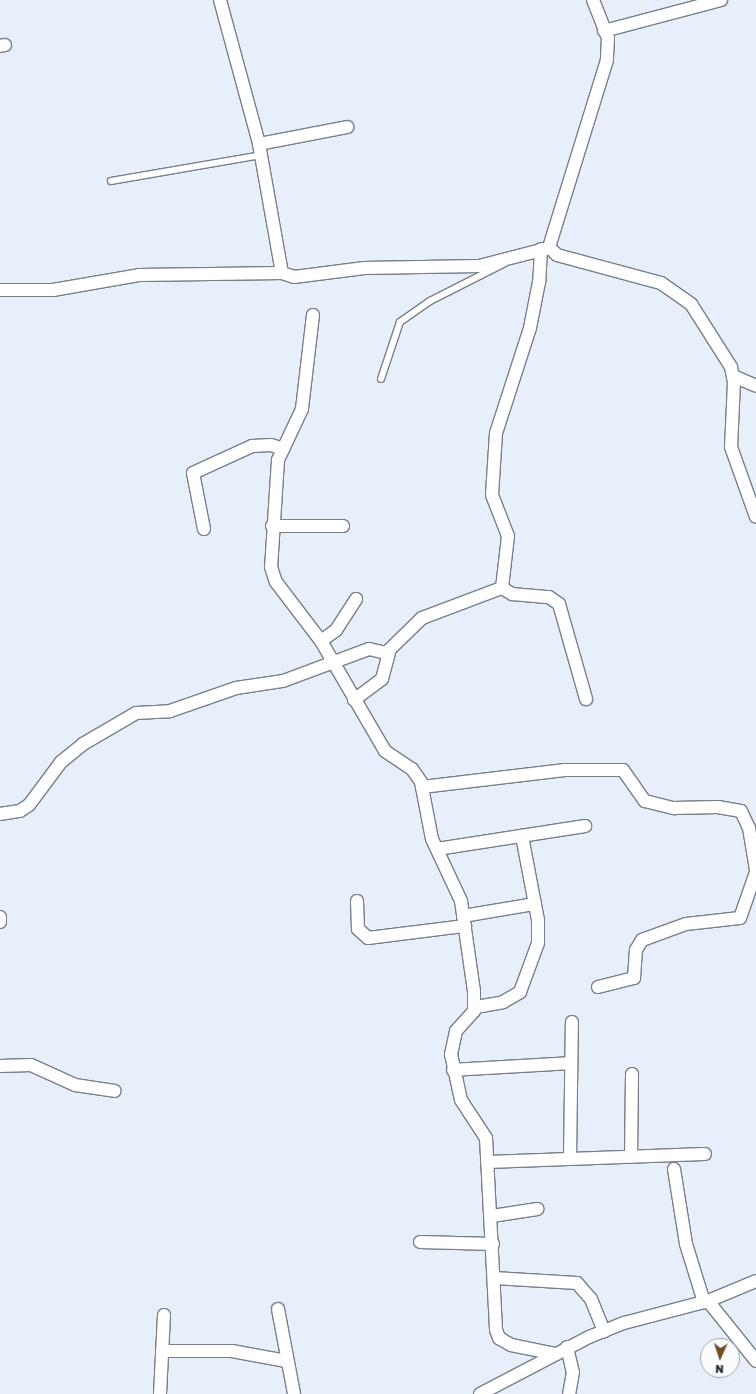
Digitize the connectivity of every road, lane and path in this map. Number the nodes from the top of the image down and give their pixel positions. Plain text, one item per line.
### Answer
1 (220, 0) edge
2 (593, 0) edge
3 (721, 0) edge
4 (604, 31) junction
5 (347, 127) dead end
6 (260, 150) junction
7 (111, 181) dead end
8 (545, 248) junction
9 (515, 256) junction
10 (282, 273) junction
11 (0, 290) edge
12 (313, 315) dead end
13 (733, 376) junction
14 (380, 378) dead end
15 (756, 386) edge
16 (283, 450) junction
17 (756, 517) edge
18 (272, 526) junction
19 (343, 526) dead end
20 (204, 529) dead end
21 (502, 588) junction
22 (356, 599) dead end
23 (321, 641) junction
24 (389, 652) junction
25 (333, 663) junction
26 (586, 699) dead end
27 (354, 700) junction
28 (422, 787) junction
29 (0, 814) edge
30 (585, 826) dead end
31 (522, 836) junction
32 (437, 849) junction
33 (756, 871) edge
34 (357, 901) dead end
35 (535, 904) junction
36 (0, 917) edge
37 (464, 921) junction
38 (0, 922) edge
39 (598, 987) dead end
40 (476, 1007) junction
41 (572, 1022) dead end
42 (571, 1063) junction
43 (0, 1066) edge
44 (453, 1070) junction
45 (632, 1074) dead end
46 (115, 1091) dead end
47 (705, 1154) dead end
48 (631, 1157) junction
49 (570, 1159) junction
50 (487, 1162) junction
51 (674, 1169) dead end
52 (537, 1209) dead end
53 (492, 1216) junction
54 (420, 1242) dead end
55 (493, 1244) junction
56 (494, 1278) junction
57 (756, 1281) edge
58 (706, 1301) junction
59 (278, 1309) dead end
60 (164, 1315) dead end
61 (604, 1331) junction
62 (567, 1347) junction
63 (162, 1351) junction
64 (556, 1354) junction
65 (286, 1361) junction
66 (756, 1361) edge
67 (160, 1394) edge
68 (294, 1394) edge
69 (480, 1394) edge
70 (569, 1394) edge

1 - 6 street
2 - 4 street
3 - 4 street
4 - 8 street
5 - 6 street
6 - 7 lane
6 - 10 street
8 - 9 street
8 - 13 street
8 - 21 street
9 - 10 street
9 - 14 lane
10 - 11 street
12 - 16 street
13 - 15 street
13 - 17 street
16 - 18 street
16 - 20 street
18 - 19 street
18 - 23 street
21 - 24 street
21 - 26 street
22 - 23 street
23 - 25 street
24 - 25 street
24 - 27 street
25 - 27 street
25 - 29 street
27 - 28 street
28 - 32 street
28 - 33 street
30 - 31 street
31 - 32 street
31 - 35 street
32 - 37 street
33 - 39 street
34 - 37 street
35 - 37 street
35 - 40 street
36 - 38 street
37 - 40 street
40 - 44 street
41 - 42 street
42 - 44 street
42 - 49 street
43 - 46 street
44 - 50 street
45 - 48 street
47 - 48 street
48 - 49 street
49 - 50 street
50 - 53 street
51 - 58 street
52 - 53 street
53 - 55 street
54 - 55 street
55 - 56 street
56 - 61 street
56 - 64 street
57 - 58 street
58 - 61 street
58 - 66 street
59 - 65 street
60 - 63 street
61 - 62 street
62 - 64 street
62 - 70 street
63 - 65 street
63 - 67 street
64 - 69 street
65 - 68 street

